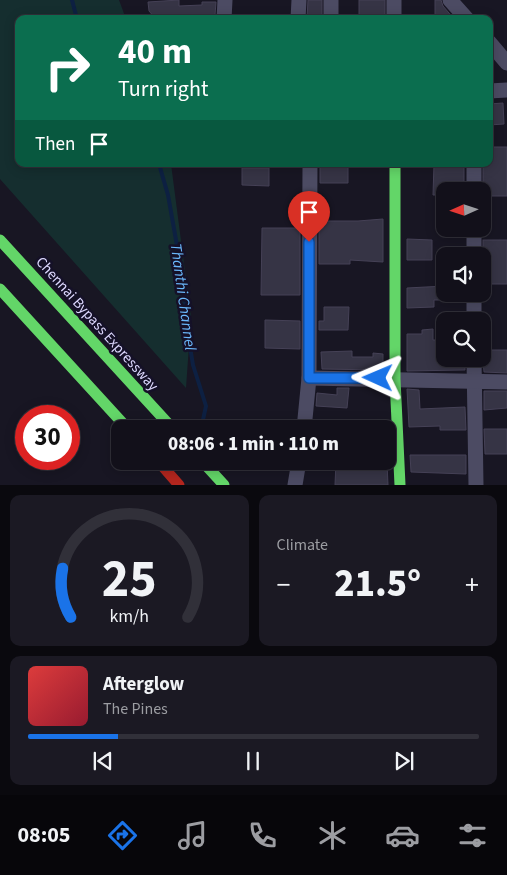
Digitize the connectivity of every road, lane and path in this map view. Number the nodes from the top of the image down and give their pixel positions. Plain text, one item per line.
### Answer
1 (225, 0) edge
2 (298, 0) edge
3 (331, 0) edge
4 (394, 0) edge
5 (450, 0) edge
6 (224, 15) edge
7 (298, 15) edge
8 (331, 15) edge
9 (394, 15) edge
10 (463, 15) edge
11 (493, 46) edge
12 (507, 62) edge
13 (507, 90) edge
14 (493, 92) edge
15 (310, 167) edge
16 (395, 167) edge
17 (474, 167) edge
18 (474, 182) edge
19 (0, 240) edge
20 (0, 289) edge
21 (474, 367) edge
22 (309, 378) junction
23 (395, 379) junction
24 (474, 382) junction
25 (507, 382) edge
26 (120, 420) edge
27 (164, 420) edge
28 (305, 420) edge
29 (394, 420) edge
30 (166, 470) edge
31 (210, 470) edge
32 (298, 470) edge
33 (396, 470) edge
34 (179, 485) edge
35 (224, 485) edge
36 (295, 485) edge
37 (400, 485) edge
38 (476, 485) edge

1 - 6 street
2 - 7 street
3 - 8 street
4 - 9 street
5 - 10 street
11 - 12 street
13 - 14 street
15 - 22 street
16 - 23 main road
17 - 18 street
19 - 27 main road, Chennai Bypass Expressway
20 - 26 main road
21 - 24 street
22 - 23 street
22 - 28 street
23 - 24 street
23 - 29 main road
24 - 25 street
24 - 38 street
30 - 34 main road
31 - 35 main road
32 - 36 street
33 - 37 main road

